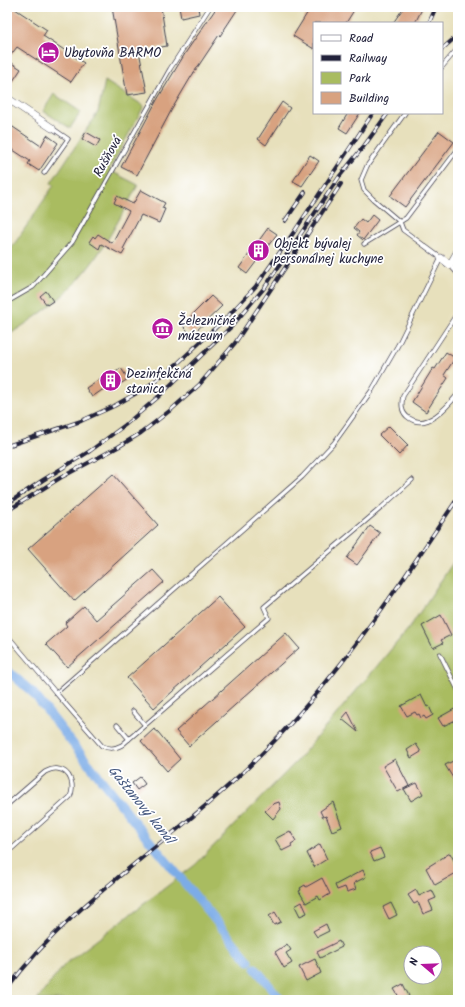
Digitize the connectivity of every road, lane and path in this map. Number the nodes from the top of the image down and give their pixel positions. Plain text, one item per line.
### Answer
1 (210, 7) edge
2 (458, 48) edge
3 (443, 67) edge
4 (7, 98) edge
5 (403, 114) edge
6 (52, 128) joint
7 (458, 149) edge
8 (44, 173) dead end
9 (400, 222) junction
10 (364, 244) dead end
11 (458, 251) edge
12 (441, 258) junction
13 (450, 265) junction
14 (458, 274) edge
15 (7, 302) edge
16 (458, 312) edge
17 (458, 394) edge
18 (412, 480) dead end
19 (7, 635) edge
20 (440, 654) dead end
21 (458, 690) edge
22 (56, 693) junction
23 (133, 711) dead end
24 (145, 724) junction
25 (117, 725) dead end
26 (129, 739) junction
27 (7, 805) edge
28 (7, 853) edge

1 - 15 lane, Rušňová
2 - 3 lane
4 - 6 street
5 - 9 lane
6 - 8 lane
7 - 9 lane
9 - 10 lane
9 - 12 lane
11 - 13 street
12 - 13 street
12 - 22 lane
13 - 14 lane
16 - 17 lane
18 - 24 lane
19 - 22 lane
20 - 21 lane
22 - 26 lane
23 - 24 lane
24 - 26 lane
25 - 26 lane
27 - 28 lane

